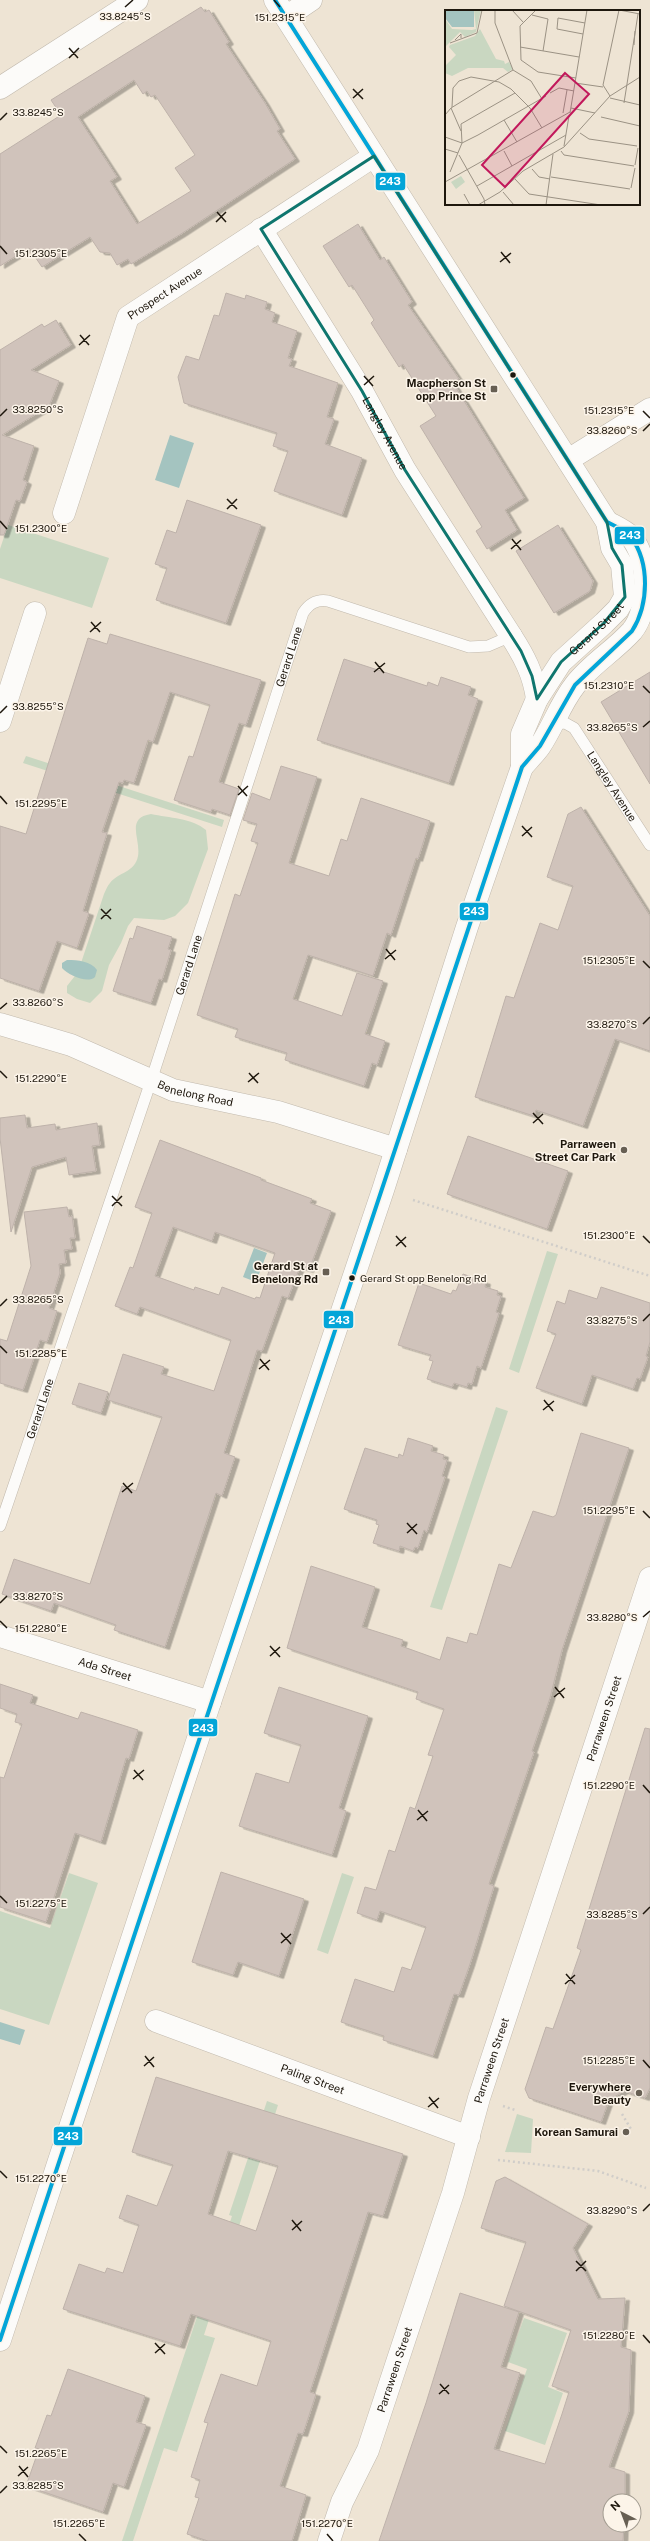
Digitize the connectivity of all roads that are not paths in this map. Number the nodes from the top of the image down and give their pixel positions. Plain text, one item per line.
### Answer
1 (136, 0) edge
2 (311, 0) edge
3 (280, 8) edge
4 (0, 88) edge
5 (374, 156) junction
6 (261, 229) junction
7 (650, 409) edge
8 (568, 460) junction
9 (64, 513) dead end
10 (607, 522) junction
11 (647, 605) edge
12 (35, 613) dead end
13 (511, 636) junction
14 (537, 698) junction
15 (1, 713) edge
16 (551, 724) junction
17 (522, 767) junction
18 (650, 845) edge
19 (0, 1024) edge
20 (151, 1081) junction
21 (396, 1149) junction
22 (0, 1526) edge
23 (650, 1578) edge
24 (0, 1636) edge
25 (210, 1702) junction
26 (156, 2021) dead end
27 (469, 2137) junction
28 (0, 2340) edge
29 (329, 2541) edge

1 - 4 street
2 - 3 street
3 - 5 street
5 - 6 street, Prospect Avenue
5 - 8 street
6 - 9 street, Prospect Avenue
6 - 13 street, Langley Avenue
7 - 8 street
8 - 10 street
10 - 11 street, Gerard Street
10 - 14 street, Gerard Street
11 - 16 street, Gerard Street
12 - 15 street
13 - 14 street, Langley Avenue
13 - 20 lane, Gerard Lane
14 - 17 street, Gerard Street
16 - 17 street, Gerard Street
16 - 18 lane, Langley Avenue
17 - 21 street, Gerard Street
19 - 20 street, Benelong Road
20 - 21 street, Benelong Road
20 - 22 lane, Gerard Lane
21 - 25 street, Gerard Street
23 - 27 street, Parraween Street
24 - 25 street, Ada Street
25 - 28 street, Gerard Street
26 - 27 street, Paling Street
27 - 29 street, Parraween Street

